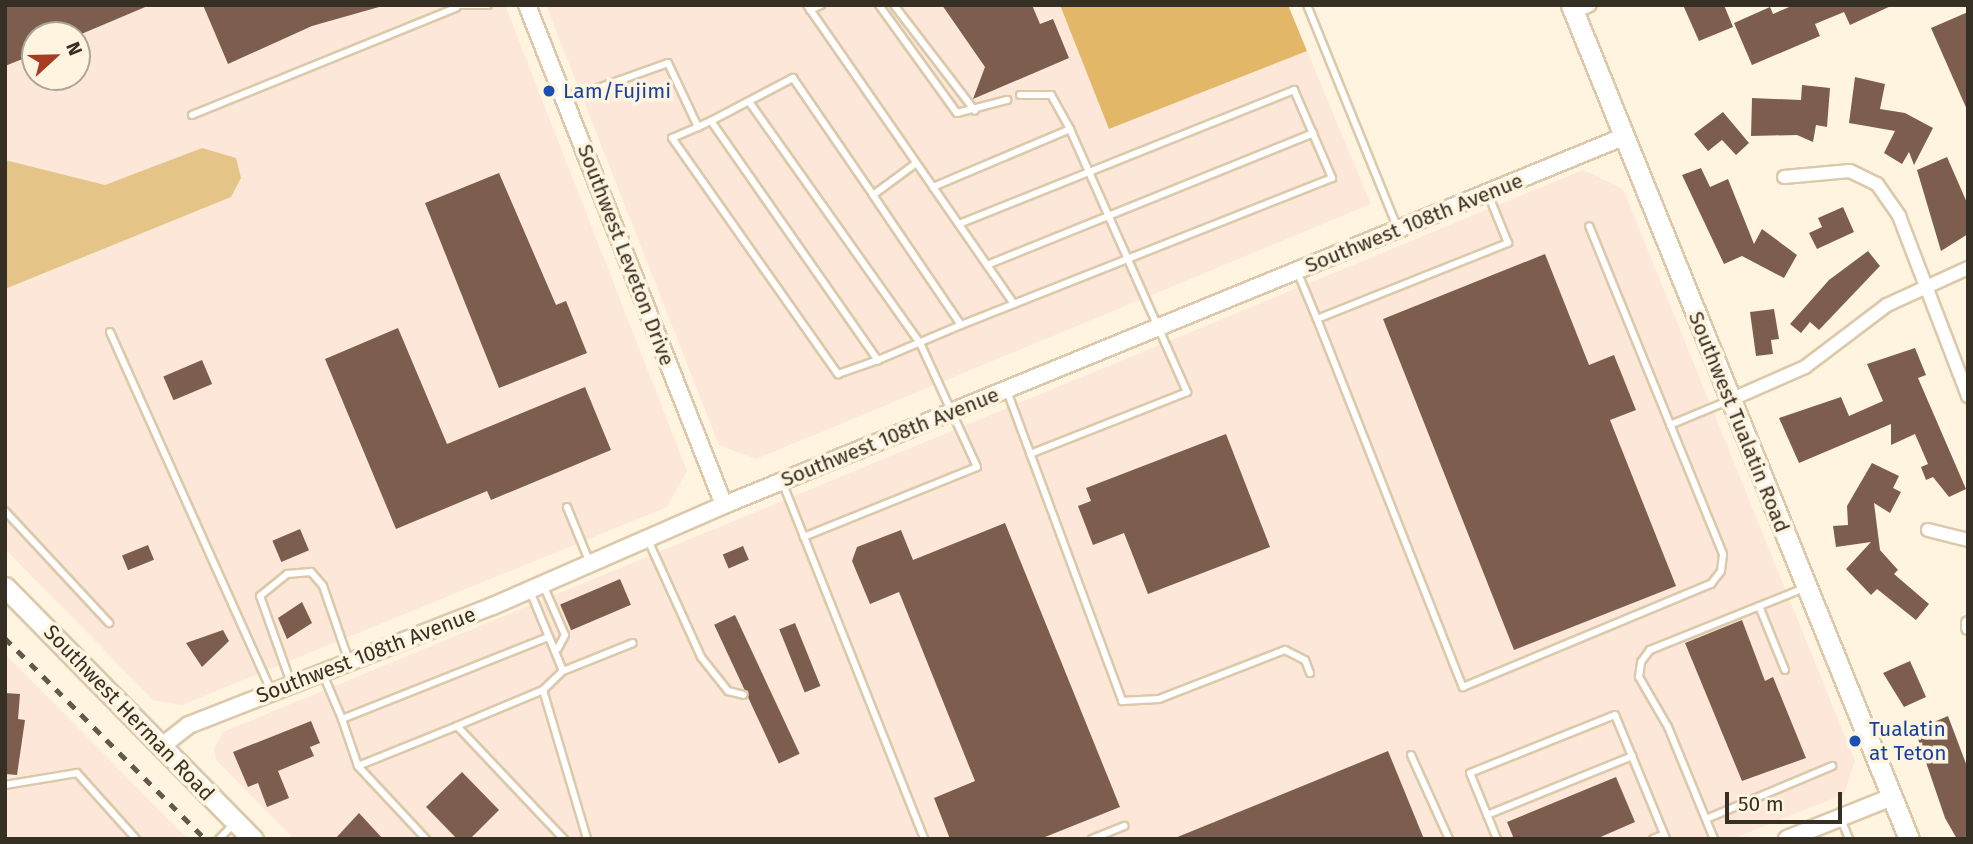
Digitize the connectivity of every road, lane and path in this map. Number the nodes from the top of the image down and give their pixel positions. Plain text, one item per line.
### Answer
1 (488, 5) edge
2 (527, 5) edge
3 (821, 5) edge
4 (878, 5) edge
5 (894, 5) edge
6 (1307, 5) edge
7 (456, 6) edge
8 (808, 7) edge
9 (1578, 8) edge
10 (1020, 95) dead end
11 (565, 99) junction
12 (1007, 100) dead end
13 (750, 103) junction
14 (975, 111) junction
15 (192, 115) dead end
16 (711, 121) junction
17 (698, 127) junction
18 (1070, 129) junction
19 (1312, 133) junction
20 (1623, 137) junction
21 (915, 164) junction
22 (1091, 171) junction
23 (1784, 177) dead end
24 (933, 187) junction
25 (1487, 193) junction
26 (873, 195) junction
27 (1112, 214) junction
28 (959, 223) junction
29 (1589, 226) dead end
30 (1398, 229) junction
31 (1132, 256) junction
32 (987, 265) junction
33 (1968, 268) edge
34 (1297, 270) junction
35 (1924, 284) junction
36 (1014, 304) junction
37 (1317, 319) junction
38 (961, 325) junction
39 (1161, 326) junction
40 (110, 332) dead end
41 (920, 343) junction
42 (878, 360) junction
43 (1006, 390) junction
44 (1968, 396) edge
45 (1730, 400) junction
46 (955, 411) junction
47 (1670, 425) junction
48 (1030, 454) junction
49 (782, 482) junction
50 (724, 505) junction
51 (567, 507) dead end
52 (5, 511) edge
53 (1928, 530) dead end
54 (804, 537) junction
55 (648, 540) junction
56 (1968, 541) edge
57 (591, 565) junction
58 (5, 587) edge
59 (1806, 587) junction
60 (537, 589) junction
61 (1759, 606) junction
62 (109, 623) dead end
63 (548, 637) junction
64 (633, 643) dead end
65 (558, 648) junction
66 (349, 662) junction
67 (1785, 670) dead end
68 (563, 671) junction
69 (322, 672) junction
70 (1310, 673) dead end
71 (291, 683) junction
72 (271, 690) junction
73 (543, 690) junction
74 (744, 695) dead end
75 (342, 719) junction
76 (457, 726) junction
77 (162, 746) junction
78 (1411, 755) dead end
79 (1632, 756) junction
80 (1832, 765) dead end
81 (358, 766) junction
82 (5, 785) edge
83 (1892, 797) junction
84 (1487, 815) junction
85 (1840, 817) junction
86 (1706, 819) junction
87 (236, 822) junction
88 (1125, 825) dead end
89 (1665, 836) edge
90 (136, 839) edge
91 (219, 839) edge
92 (253, 839) edge
93 (426, 839) edge
94 (564, 839) edge
95 (587, 839) edge
96 (925, 839) edge
97 (1092, 839) edge
98 (1449, 839) edge
99 (1497, 839) edge
100 (1653, 839) edge
101 (1714, 839) edge
102 (1787, 839) edge
103 (1849, 839) edge
104 (1909, 839) edge

1 - 7 lane
2 - 11 street, Southwest Leveton Drive
3 - 8 lane
4 - 14 lane
5 - 14 lane
6 - 30 lane
7 - 15 lane
8 - 21 lane
9 - 20 main road, Southwest Tualatin Road
10 - 18 lane
11 - 17 lane
11 - 50 street, Southwest Leveton Drive
12 - 14 lane
13 - 16 lane
13 - 26 lane
13 - 41 lane
16 - 17 lane
16 - 42 lane
17 - 42 lane
18 - 22 lane
18 - 24 lane
19 - 22 lane
19 - 27 lane
19 - 31 lane
20 - 25 street, Southwest 108th Avenue
20 - 45 main road, Southwest Tualatin Road
21 - 24 lane
21 - 26 lane
22 - 27 lane
22 - 28 lane
23 - 35 street
24 - 28 lane
25 - 30 street, Southwest 108th Avenue
25 - 37 lane
26 - 38 lane
27 - 31 lane
27 - 32 lane
28 - 32 lane
29 - 47 lane
30 - 34 street, Southwest 108th Avenue
31 - 36 lane
31 - 39 lane
32 - 36 lane
33 - 35 street
34 - 37 lane
34 - 39 street, Southwest 108th Avenue
35 - 44 street
35 - 45 street
36 - 38 lane
37 - 47 lane
38 - 41 lane
39 - 43 street, Southwest 108th Avenue
39 - 48 lane
40 - 72 lane
41 - 42 lane
41 - 46 lane
43 - 46 street, Southwest 108th Avenue
43 - 48 lane
45 - 47 lane
45 - 59 main road, Southwest Tualatin Road
46 - 49 street, Southwest 108th Avenue
46 - 54 lane
48 - 70 lane
49 - 50 street, Southwest 108th Avenue
49 - 54 lane
50 - 55 street, Southwest 108th Avenue
51 - 57 lane
52 - 62 lane
53 - 56 street
54 - 96 lane
55 - 57 street, Southwest 108th Avenue
55 - 74 lane
57 - 60 street, Southwest 108th Avenue
58 - 77 main road, Southwest Herman Road
59 - 61 lane
59 - 83 main road, Southwest Tualatin Road
60 - 63 lane
60 - 65 lane
60 - 66 street, Southwest 108th Avenue
61 - 67 lane
61 - 86 lane
63 - 65 lane
63 - 75 lane
64 - 68 lane
65 - 68 lane
66 - 69 street, Southwest 108th Avenue
66 - 71 lane
68 - 73 lane
69 - 71 street, Southwest 108th Avenue
69 - 75 lane
71 - 72 street, Southwest 108th Avenue
72 - 77 street, Southwest 108th Avenue
73 - 76 lane
73 - 95 lane
75 - 81 lane
76 - 81 lane
76 - 94 lane
77 - 87 main road, Southwest Herman Road
78 - 98 lane
79 - 84 lane
79 - 84 lane
79 - 89 lane
80 - 86 lane
81 - 93 lane
82 - 90 lane
83 - 85 street
83 - 104 main road, Southwest Tualatin Road
84 - 99 lane
85 - 102 street
85 - 103 lane
86 - 101 lane
87 - 91 lane
87 - 92 main road, Southwest Herman Road
88 - 97 lane
89 - 100 lane

